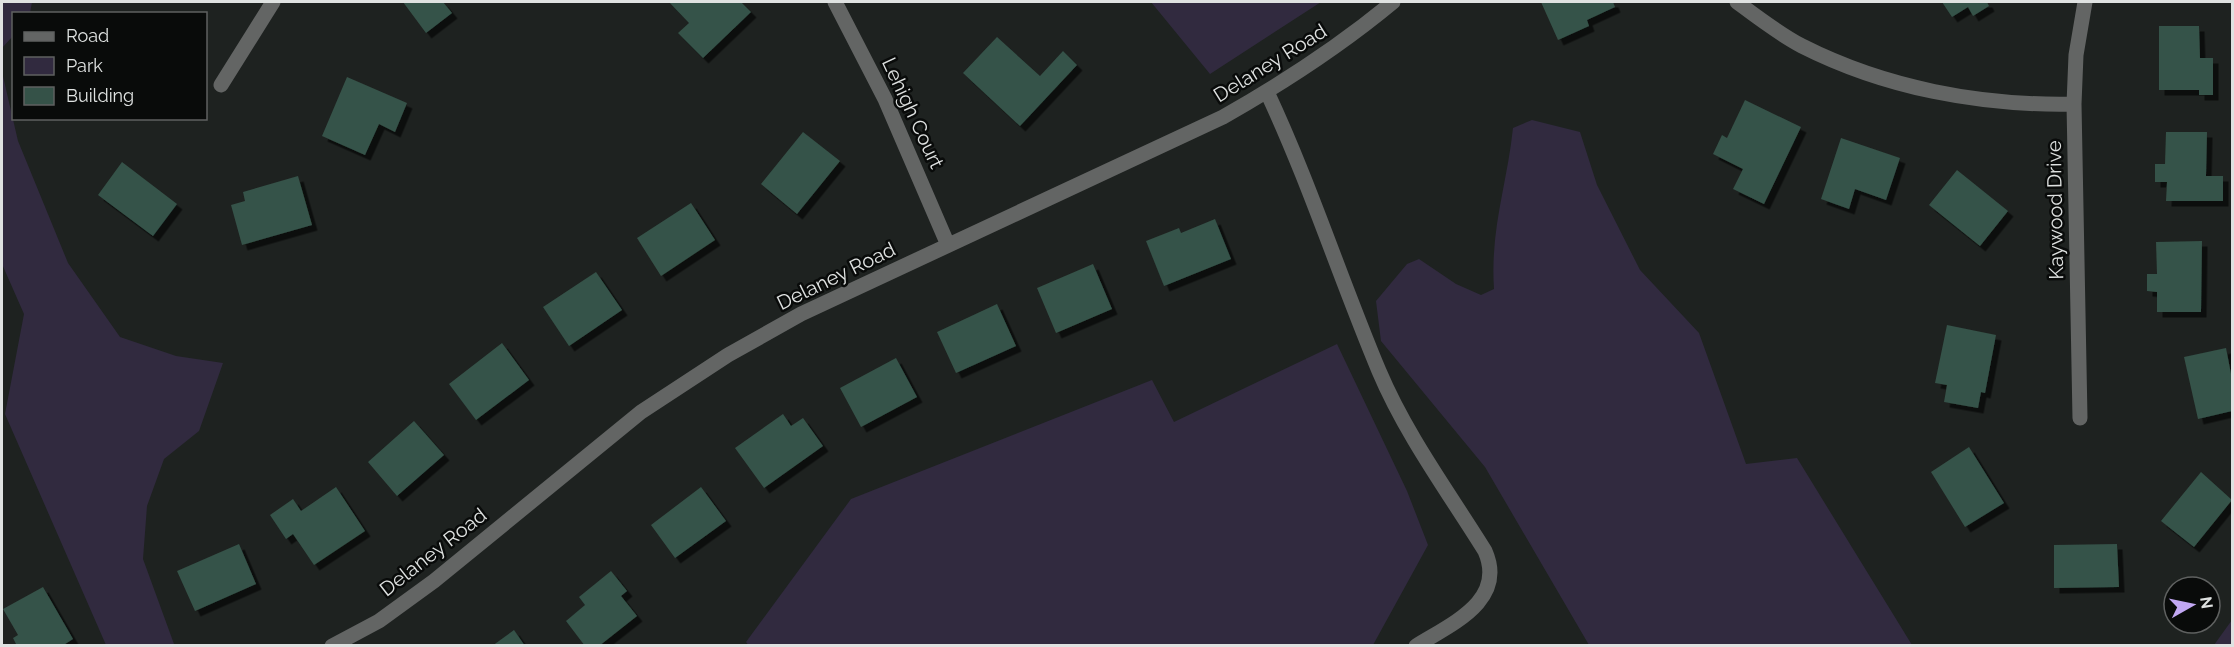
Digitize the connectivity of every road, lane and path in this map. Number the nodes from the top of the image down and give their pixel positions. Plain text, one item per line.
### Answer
1 (273, 2) edge
2 (835, 2) edge
3 (1393, 2) edge
4 (1737, 2) edge
5 (2085, 2) edge
6 (221, 85) dead end
7 (1267, 92) junction
8 (2074, 104) junction
9 (948, 244) junction
10 (2080, 418) dead end
11 (332, 645) edge
12 (1416, 645) edge

1 - 6 street
2 - 9 street, Lehigh Court
3 - 7 street, Delaney Road
4 - 8 street
5 - 8 street, Kaywood Drive
7 - 9 street, Delaney Road
7 - 12 street
8 - 10 street, Kaywood Drive
9 - 11 street, Delaney Road

